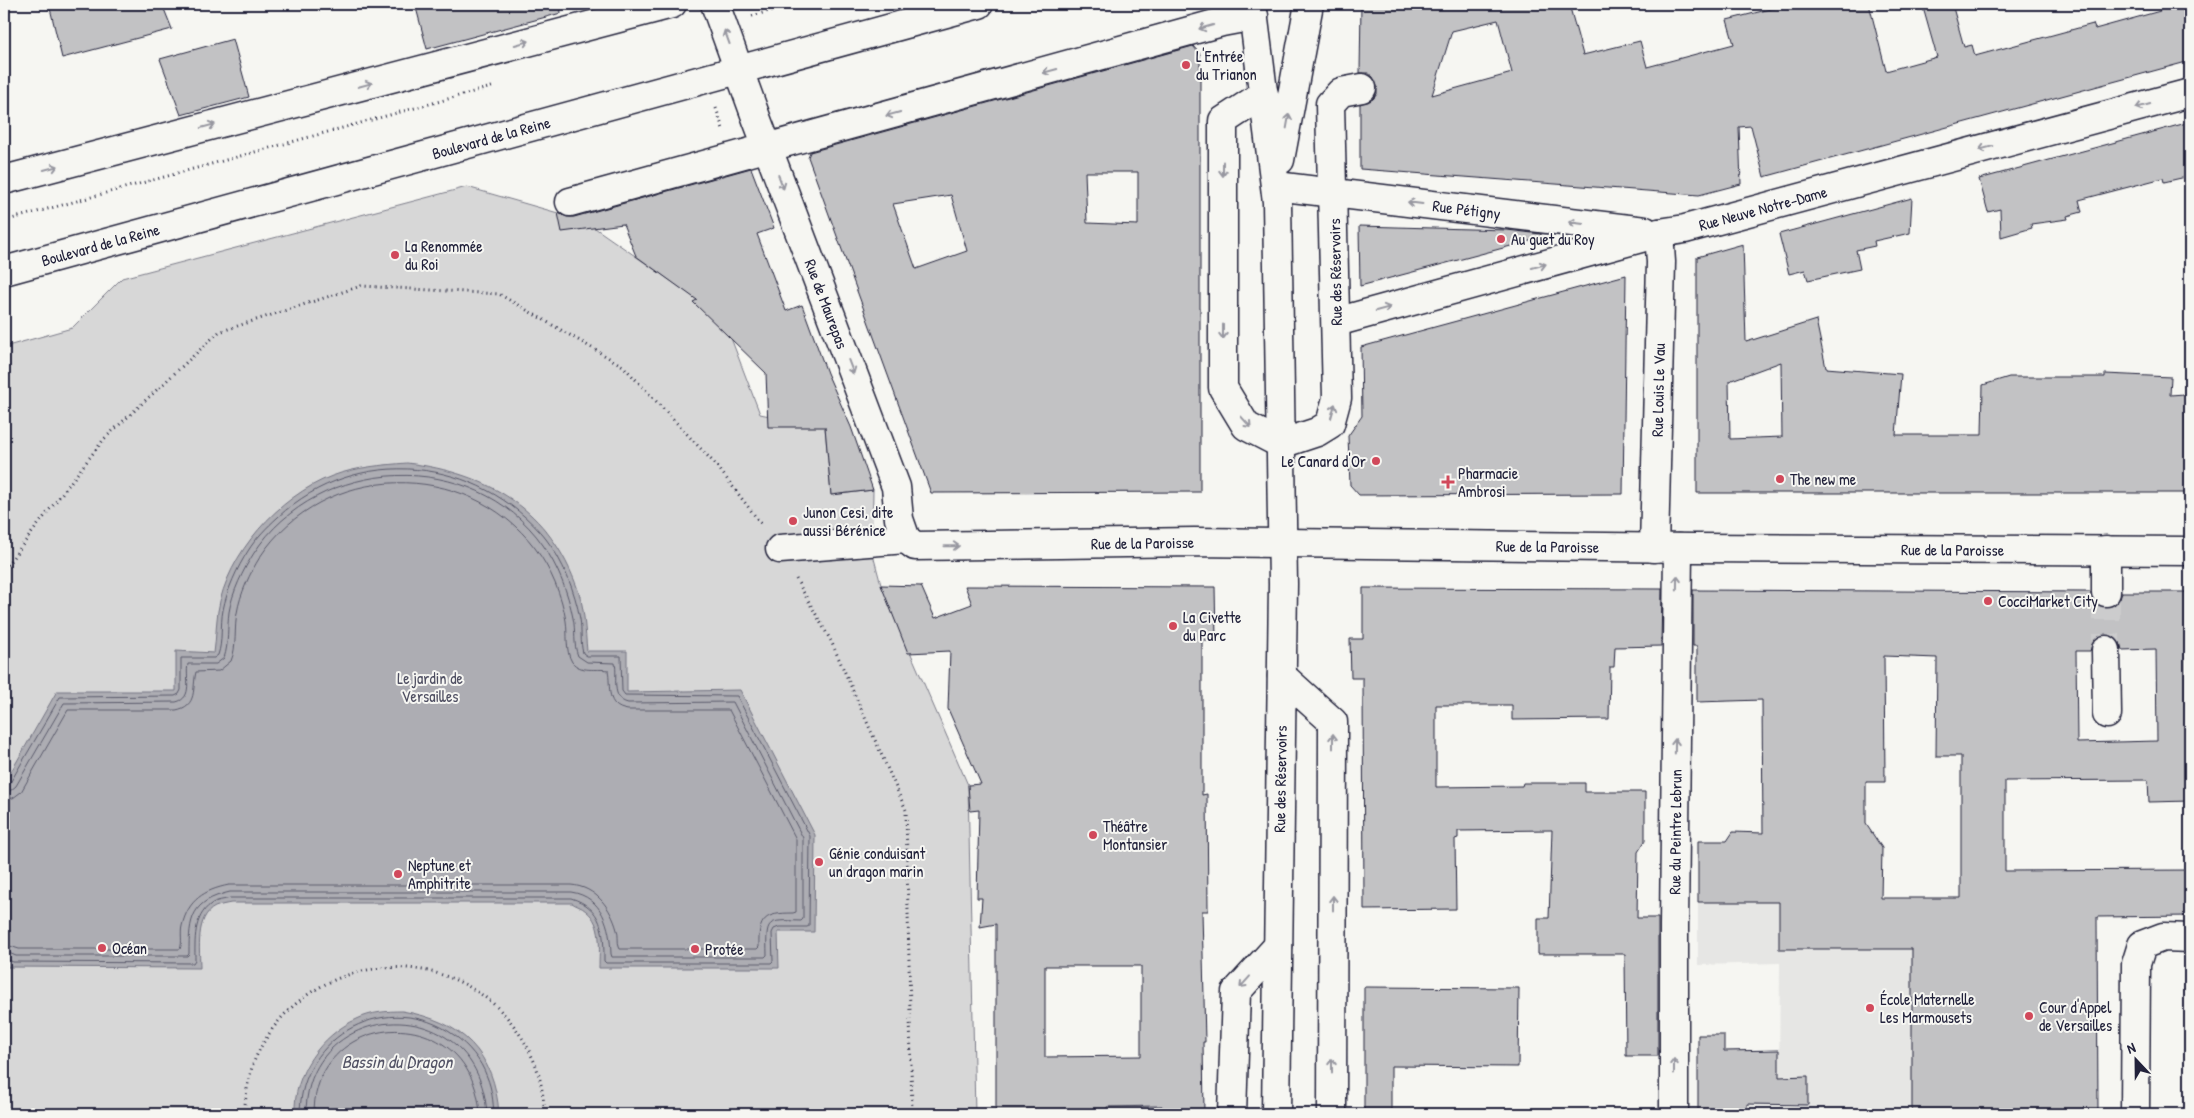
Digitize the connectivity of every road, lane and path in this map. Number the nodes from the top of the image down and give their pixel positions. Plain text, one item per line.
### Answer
1 (672, 4) edge
2 (794, 4) edge
3 (979, 4) edge
4 (1309, 4) edge
5 (1253, 10) edge
6 (718, 14) edge
7 (739, 71) junction
8 (499, 85) dead end
9 (1362, 88) dead end
10 (2190, 93) edge
11 (1264, 94) junction
12 (768, 149) junction
13 (4, 180) edge
14 (1276, 186) junction
15 (1333, 193) junction
16 (570, 202) dead end
17 (4, 220) edge
18 (1659, 233) junction
19 (4, 271) edge
20 (1336, 322) junction
21 (1281, 444) junction
22 (906, 539) junction
23 (1282, 544) junction
24 (1666, 548) junction
25 (780, 549) junction
26 (2106, 550) junction
27 (2190, 551) edge
28 (4, 569) edge
29 (2106, 592) tunnel mouth
30 (2106, 650) tunnel mouth
31 (1282, 676) junction
32 (2107, 714) dead end
33 (2190, 938) edge
34 (1278, 946) junction
35 (4, 1113) edge
36 (74, 1114) edge
37 (244, 1114) edge
38 (544, 1114) edge
39 (894, 1114) edge
40 (1232, 1114) edge
41 (1276, 1114) edge
42 (1332, 1114) edge
43 (1674, 1114) edge
44 (2135, 1114) edge

13 -> 1 street
2 - 6 path
3 - 7 street, Boulevard de la Reine
14 -> 4 street, Rue des Réservoirs
5 - 11 street, Rue des Réservoirs
5 -> 12 street
7 -> 6 street, Rue de Maurepas
7 - 12 street, Rue de Maurepas
7 - 19 street, Boulevard de la Reine
8 - 17 path
9 - 15 street, Rue des Réservoirs
10 -> 18 street, Rue Neuve Notre-Dame
11 - 14 street, Rue des Réservoirs
11 -> 21 street
12 - 16 street
12 -> 22 street, Rue de Maurepas
14 - 15 street, Rue Pétigny
14 - 21 street, Rue des Réservoirs
18 -> 15 street, Rue Pétigny
15 - 20 street, Rue des Réservoirs
20 -> 18 street, Rue Neuve Notre-Dame
18 - 24 street, Rue Louis Le Vau
21 -> 20 street, Rue des Réservoirs
21 - 23 street, Rue des Réservoirs
22 -> 23 street, Rue de la Paroisse
22 - 25 street
23 - 24 street, Rue de la Paroisse
23 - 31 street, Rue des Réservoirs
24 - 26 street, Rue de la Paroisse
43 -> 24 street, Rue du Peintre Lebrun
25 - 28 path
25 - 39 path
26 - 27 street, Rue de la Paroisse
26 - 29 street
30 - 32 street
31 - 34 street, Rue des Réservoirs
42 -> 31 street
33 - 44 street
34 -> 40 street
34 - 41 street, Rue des Réservoirs
35 - 36 path
37 - 38 path

